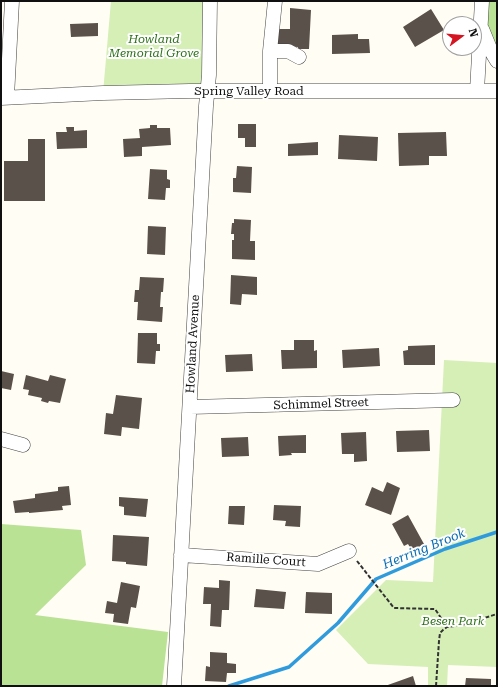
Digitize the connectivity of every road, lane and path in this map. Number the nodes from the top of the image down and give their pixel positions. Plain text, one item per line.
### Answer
1 (12, 1) edge
2 (210, 1) edge
3 (275, 1) edge
4 (482, 1) edge
5 (481, 16) edge
6 (482, 30) edge
7 (270, 51) junction
8 (479, 56) edge
9 (299, 57) dead end
10 (497, 61) edge
11 (208, 90) junction
12 (270, 91) junction
13 (477, 91) junction
14 (497, 91) edge
15 (4, 98) edge
16 (452, 400) dead end
17 (190, 407) junction
18 (1, 439) edge
19 (23, 446) dead end
20 (349, 551) joint
21 (181, 555) junction
22 (497, 614) edge
23 (447, 627) junction
24 (174, 686) edge
25 (436, 686) edge

1 - 15 street
2 - 11 street, Howland Avenue
3 - 7 street
4 - 5 street
6 - 10 street
7 - 9 street
7 - 12 street
8 - 13 street
11 - 12 street, Spring Valley Road
11 - 15 street, Spring Valley Road
11 - 17 street, Howland Avenue
12 - 13 street, Spring Valley Road
13 - 14 street, Spring Valley Road
16 - 17 street, Schimmel Street
17 - 21 street, Howland Avenue
18 - 19 street
20 - 21 street, Ramille Court
20 - 23 path
21 - 24 street, Howland Avenue
22 - 23 path
23 - 25 path

